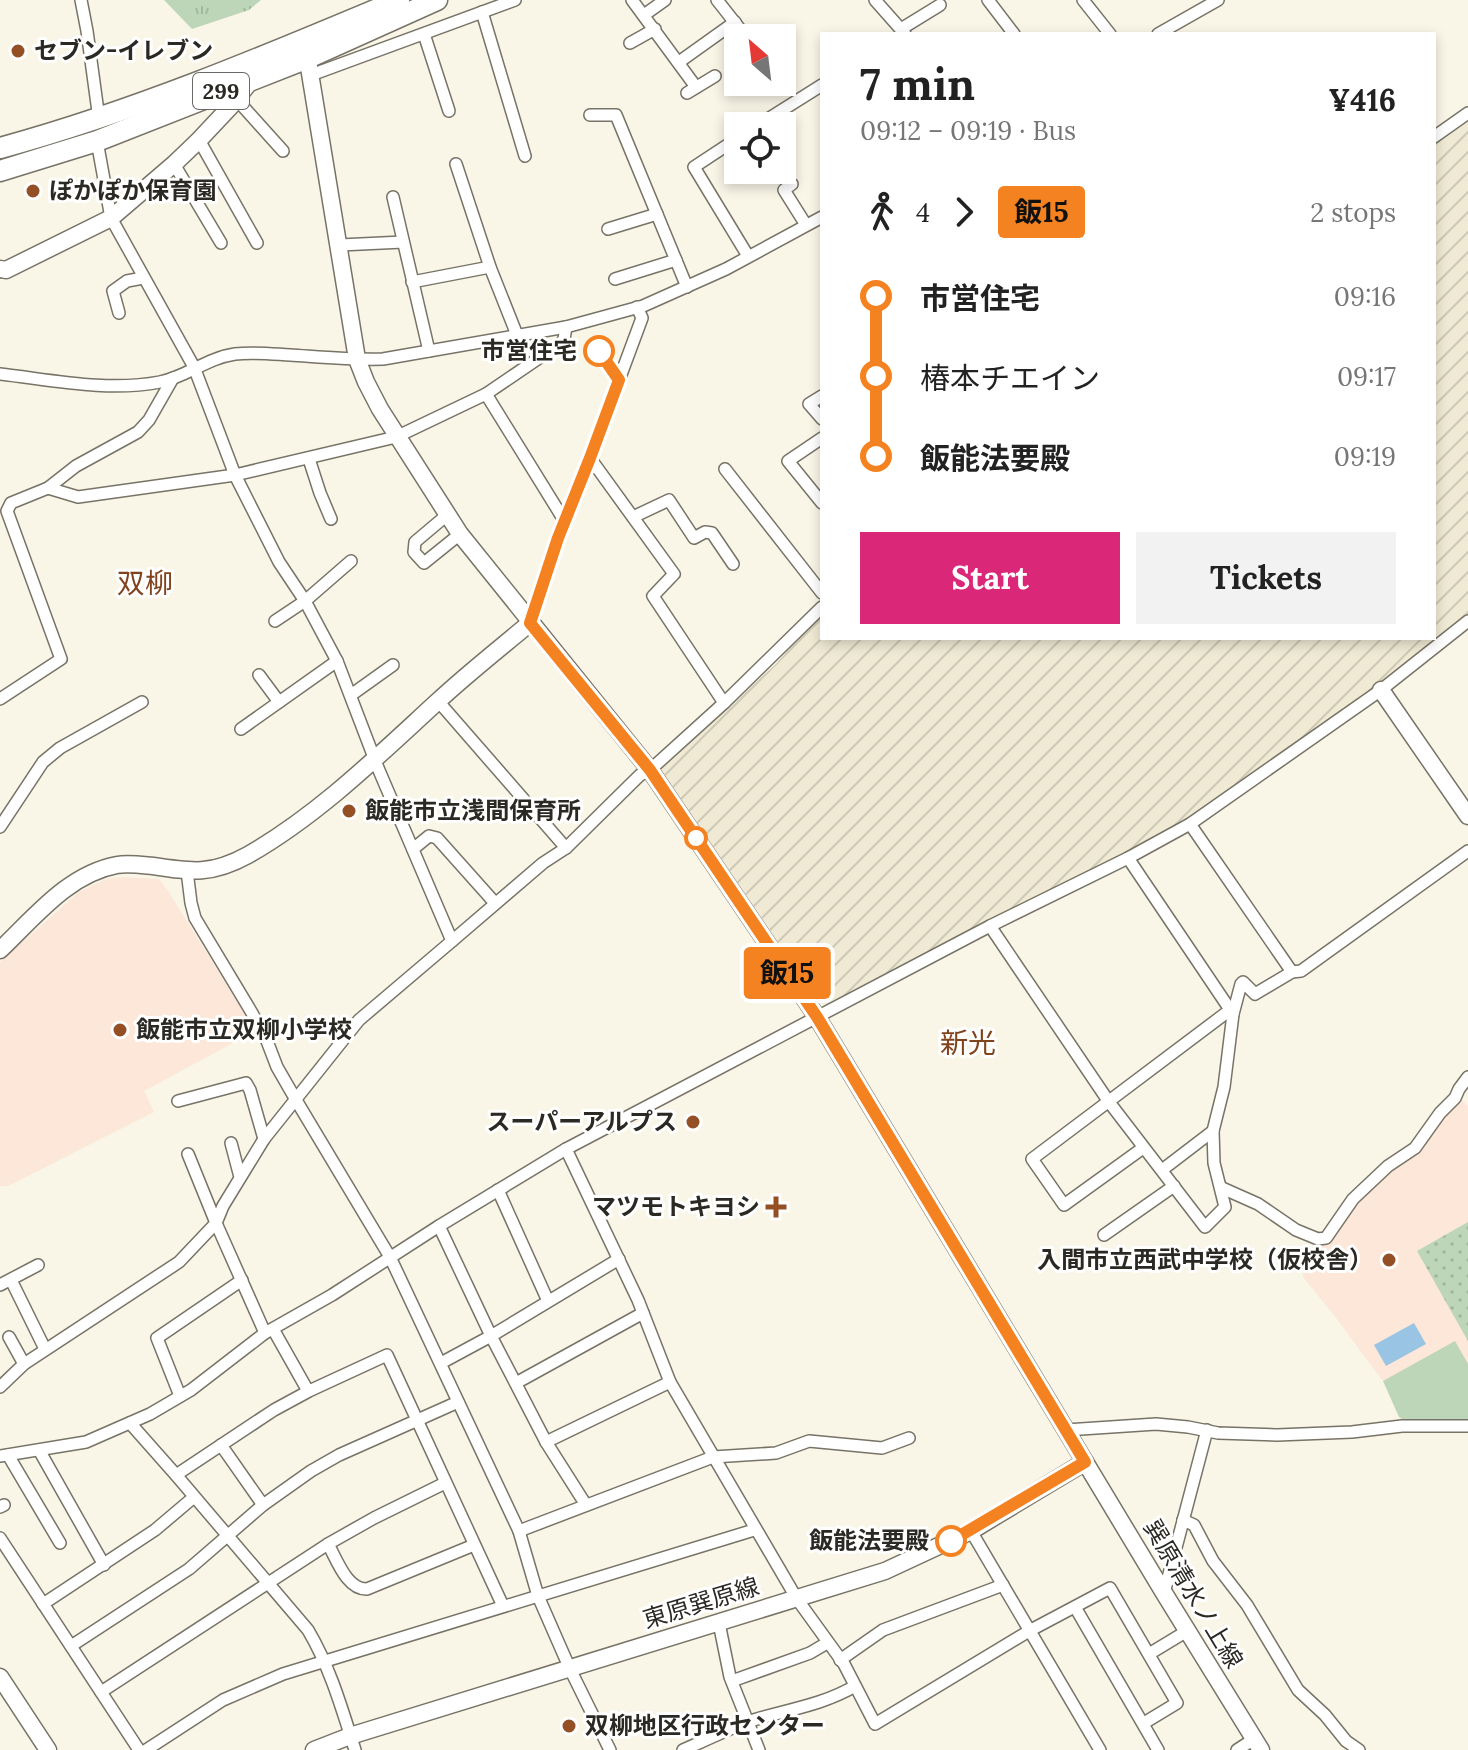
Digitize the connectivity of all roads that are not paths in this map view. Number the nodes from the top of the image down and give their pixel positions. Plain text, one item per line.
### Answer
1 (81, 0) edge
2 (437, 0) edge
3 (515, 0) edge
4 (632, 0) edge
5 (665, 0) edge
6 (717, 0) edge
7 (875, 0) edge
8 (988, 0) edge
9 (1083, 0) edge
10 (1218, 0) edge
11 (940, 5) dead end
12 (397, 10) edge
13 (482, 12) junction
14 (644, 15) junction
15 (735, 22) joint
16 (655, 29) junction
17 (903, 31) edge
18 (1012, 32) edge
19 (1108, 32) edge
20 (1162, 32) edge
21 (424, 34) junction
22 (405, 41) junction
23 (630, 43) dead end
24 (308, 58) junction
25 (679, 62) junction
26 (715, 76) dead end
27 (253, 78) junction
28 (820, 86) edge
29 (239, 102) dead end
30 (449, 111) dead end
31 (779, 112) edge
32 (1468, 113) edge
33 (590, 115) dead end
34 (99, 119) junction
35 (1436, 136) edge
36 (199, 140) junction
37 (97, 141) junction
38 (724, 147) edge
39 (0, 148) edge
40 (283, 151) dead end
41 (525, 156) dead end
42 (174, 164) junction
43 (456, 164) dead end
44 (0, 171) edge
45 (792, 184) dead end
46 (393, 197) dead end
47 (657, 214) junction
48 (111, 218) junction
49 (820, 218) edge
50 (806, 225) junction
51 (608, 229) dead end
52 (403, 242) junction
53 (221, 243) dead end
54 (257, 243) dead end
55 (340, 245) junction
56 (748, 256) junction
57 (676, 260) junction
58 (490, 267) junction
59 (0, 269) edge
60 (143, 278) junction
61 (615, 279) dead end
62 (412, 282) junction
63 (687, 287) junction
64 (637, 307) junction
65 (119, 313) dead end
66 (566, 327) junction
67 (517, 335) junction
68 (429, 351) junction
69 (357, 359) junction
70 (194, 367) junction
71 (0, 374) edge
72 (173, 378) junction
73 (486, 394) junction
74 (820, 397) edge
75 (820, 417) edge
76 (396, 437) junction
77 (820, 439) edge
78 (590, 458) junction
79 (309, 459) junction
80 (725, 469) dead end
81 (235, 475) junction
82 (48, 488) junction
83 (820, 501) edge
84 (447, 515) junction
85 (633, 517) junction
86 (331, 519) dead end
87 (564, 520) junction
88 (460, 534) junction
89 (351, 561) dead end
90 (733, 564) dead end
91 (820, 590) edge
92 (305, 601) junction
93 (820, 609) edge
94 (275, 621) dead end
95 (1468, 621) edge
96 (530, 623) junction
97 (337, 661) junction
98 (393, 665) dead end
99 (259, 675) dead end
100 (1381, 690) junction
101 (351, 695) junction
102 (0, 699) edge
103 (438, 701) junction
104 (142, 702) dead end
105 (279, 702) junction
106 (724, 703) junction
107 (241, 729) dead end
108 (375, 760) junction
109 (650, 770) junction
110 (1468, 816) edge
111 (1, 824) edge
112 (1190, 824) junction
113 (566, 848) junction
114 (413, 849) junction
115 (1468, 851) edge
116 (1128, 858) junction
117 (187, 871) junction
118 (495, 903) junction
119 (990, 926) junction
120 (452, 941) junction
121 (0, 950) edge
122 (1292, 972) junction
123 (1232, 1012) junction
124 (817, 1017) junction
125 (1468, 1077) edge
126 (296, 1100) junction
127 (178, 1101) dead end
128 (1109, 1102) junction
129 (1213, 1131) junction
130 (264, 1139) junction
131 (231, 1143) dead end
132 (1143, 1148) junction
133 (566, 1149) junction
134 (188, 1154) dead end
135 (1162, 1170) junction
136 (240, 1177) junction
137 (1174, 1186) junction
138 (1222, 1188) junction
139 (498, 1190) junction
140 (216, 1223) junction
141 (439, 1226) junction
142 (1104, 1235) dead end
143 (390, 1257) junction
144 (619, 1259) junction
145 (38, 1265) dead end
146 (242, 1280) junction
147 (5, 1282) edge
148 (548, 1301) junction
149 (643, 1313) junction
150 (269, 1331) junction
151 (491, 1336) junction
152 (9, 1337) dead end
153 (45, 1349) junction
154 (441, 1363) junction
155 (24, 1364) junction
156 (670, 1382) junction
157 (516, 1383) junction
158 (0, 1387) edge
159 (308, 1391) junction
160 (180, 1396) junction
161 (458, 1402) junction
162 (416, 1420) junction
163 (130, 1423) junction
164 (1468, 1426) edge
165 (1066, 1430) junction
166 (1207, 1430) junction
167 (909, 1438) dead end
168 (546, 1442) junction
169 (221, 1445) junction
170 (39, 1450) junction
171 (4, 1455) edge
172 (713, 1457) junction
173 (1085, 1462) junction
174 (176, 1475) junction
175 (445, 1483) junction
176 (194, 1497) junction
177 (263, 1505) junction
178 (586, 1505) junction
179 (1183, 1520) junction
180 (754, 1530) junction
181 (519, 1531) junction
182 (971, 1531) junction
183 (227, 1535) junction
184 (0, 1538) edge
185 (60, 1543) dead end
186 (328, 1544) junction
187 (474, 1545) junction
188 (104, 1565) junction
189 (268, 1583) junction
190 (1003, 1585) junction
191 (1164, 1593) junction
192 (538, 1596) junction
193 (797, 1599) junction
194 (43, 1604) junction
195 (503, 1606) junction
196 (1075, 1607) junction
197 (719, 1623) junction
198 (1029, 1631) junction
199 (1187, 1631) junction
200 (827, 1643) junction
201 (71, 1646) junction
202 (1149, 1654) junction
203 (840, 1660) junction
204 (324, 1661) junction
205 (570, 1669) junction
206 (732, 1681) junction
207 (2, 1684) edge
208 (855, 1686) junction
209 (101, 1692) junction
210 (747, 1722) junction
211 (1144, 1723) junction
212 (353, 1743) edge
213 (1258, 1745) edge
214 (48, 1750) edge
215 (139, 1750) edge
216 (146, 1750) edge
217 (314, 1750) edge
218 (610, 1750) edge
219 (683, 1750) edge
220 (759, 1750) edge
221 (1100, 1750) edge
222 (1158, 1750) edge
223 (1237, 1750) edge
224 (1359, 1750) edge

1 - 34 street
2 - 12 highway, 299
3 - 13 street
4 - 14 street
5 - 14 street
6 - 15 street
7 - 17 street
8 - 18 street
9 - 19 street
10 - 20 street
11 - 17 street
12 - 22 street
12 - 24 highway, 299
13 - 21 street
13 - 41 street
14 - 16 street
15 - 25 street
16 - 23 street
16 - 25 street
21 - 22 street
21 - 30 street
22 - 24 street
24 - 27 highway, 299
24 - 34 highway, 299
24 - 55 street, 巽原清水ノ上線
25 - 26 street
27 - 36 street
27 - 37 highway, 299
28 - 31 street
29 - 40 street
32 - 35 street
33 - 47 street
34 - 39 highway, 299
36 - 42 street
36 - 54 street
37 - 44 highway, 299
37 - 48 street
38 - 56 street
42 - 48 street
42 - 53 street
43 - 58 street
45 - 50 street
46 - 52 street
47 - 51 street
47 - 57 street
48 - 59 street
48 - 60 street
49 - 50 street
50 - 56 street
52 - 55 street
52 - 62 street
55 - 69 street, 巽原清水ノ上線
56 - 63 street
57 - 61 street
57 - 63 street
58 - 62 street
58 - 67 street
60 - 65 street
60 - 70 street
62 - 68 street
63 - 64 street
64 - 66 street
64 - 78 street
66 - 67 street
66 - 73 street
67 - 68 street
68 - 69 street
69 - 70 street
69 - 76 street, 巽原清水ノ上線
70 - 72 street
70 - 81 street
71 - 72 street
72 - 82 street
73 - 76 street
73 - 87 street
74 - 75 street
76 - 79 street
76 - 84 street, 巽原清水ノ上線
77 - 83 street
78 - 85 street
78 - 87 street
79 - 81 street
79 - 86 street
80 - 91 street
81 - 82 street
81 - 92 street
82 - 102 street
84 - 88 street, 巽原清水ノ上線
84 - 88 street
85 - 90 street
85 - 106 street
87 - 96 street
88 - 96 street, 巽原清水ノ上線
89 - 92 street
92 - 94 street
92 - 97 street
93 - 106 street
95 - 100 street
96 - 103 street
96 - 109 street, 巽原清水ノ上線
97 - 101 street
97 - 105 street
98 - 101 street
99 - 105 street
100 - 110 street
100 - 112 street
101 - 108 street
103 - 108 street
103 - 113 street
104 - 111 street
105 - 107 street
106 - 109 street
108 - 114 street
108 - 117 street
109 - 113 street
109 - 124 street, 巽原清水ノ上線
112 - 116 street
112 - 122 street
113 - 118 street
114 - 118 street
114 - 120 street
115 - 122 street
116 - 119 street
116 - 123 street
117 - 121 street
117 - 126 street
118 - 120 street
119 - 124 street
119 - 128 street
120 - 126 street
122 - 123 street
123 - 128 street
123 - 129 street
124 - 133 street
124 - 165 street, 巽原清水ノ上線
125 - 138 street
126 - 130 street
126 - 143 street
127 - 130 street
128 - 132 street
128 - 132 street
129 - 135 street
129 - 138 street
130 - 136 street
131 - 136 street
132 - 135 street
133 - 139 street
133 - 144 street
134 - 140 street
135 - 137 street
136 - 140 street
137 - 138 street
137 - 142 street
139 - 141 street
139 - 148 street
140 - 146 street
140 - 153 street
141 - 143 street
141 - 151 street
143 - 150 street
143 - 154 street
144 - 148 street
144 - 149 street
145 - 147 street
146 - 150 street
146 - 160 street
147 - 153 street
148 - 151 street
149 - 156 street
149 - 157 street
150 - 159 street
150 - 160 street
151 - 154 street
151 - 157 street
152 - 155 street
153 - 155 street
154 - 161 street
155 - 158 street
156 - 168 street
156 - 172 street
157 - 168 street
159 - 162 street
159 - 169 street
160 - 163 street
161 - 162 street
161 - 181 street
162 - 175 street
162 - 177 street
163 - 170 street
163 - 174 street
164 - 166 street
165 - 166 street
165 - 173 street, 巽原清水ノ上線
166 - 179 street
167 - 172 street
168 - 178 street
169 - 174 street
169 - 177 street
170 - 171 street
170 - 188 street
171 - 185 street
172 - 178 street
172 - 180 street
173 - 182 street, 東原巽原線
173 - 191 street, 巽原清水ノ上線
174 - 176 street
175 - 186 street
175 - 187 street
176 - 183 street
176 - 188 street
177 - 183 street
178 - 181 street
179 - 191 street
179 - 224 street
180 - 192 street
180 - 193 street
181 - 192 street
182 - 190 street
182 - 193 street, 東原巽原線
183 - 189 street
183 - 201 street
184 - 194 street
186 - 187 street
186 - 189 street
187 - 195 street
188 - 194 street
189 - 204 street
189 - 209 street
190 - 198 street
190 - 203 street
191 - 199 street, 巽原清水ノ上線
192 - 195 street
192 - 205 street
193 - 197 street, 東原巽原線
193 - 200 street
194 - 201 street
195 - 204 street
196 - 198 street
196 - 202 street
196 - 211 street
197 - 205 street, 東原巽原線
197 - 206 street
198 - 208 street
198 - 221 street
199 - 202 street
199 - 213 street, 巽原清水ノ上線
200 - 203 street
200 - 206 street
201 - 209 street
202 - 211 street
203 - 208 street
204 - 212 street
204 - 216 street
205 - 212 street, 東原巽原線
205 - 218 street
206 - 210 street
207 - 214 street
208 - 210 street
209 - 215 street
210 - 219 street
210 - 220 street
211 - 222 street
212 - 217 street, 東原巽原線
213 - 223 street

